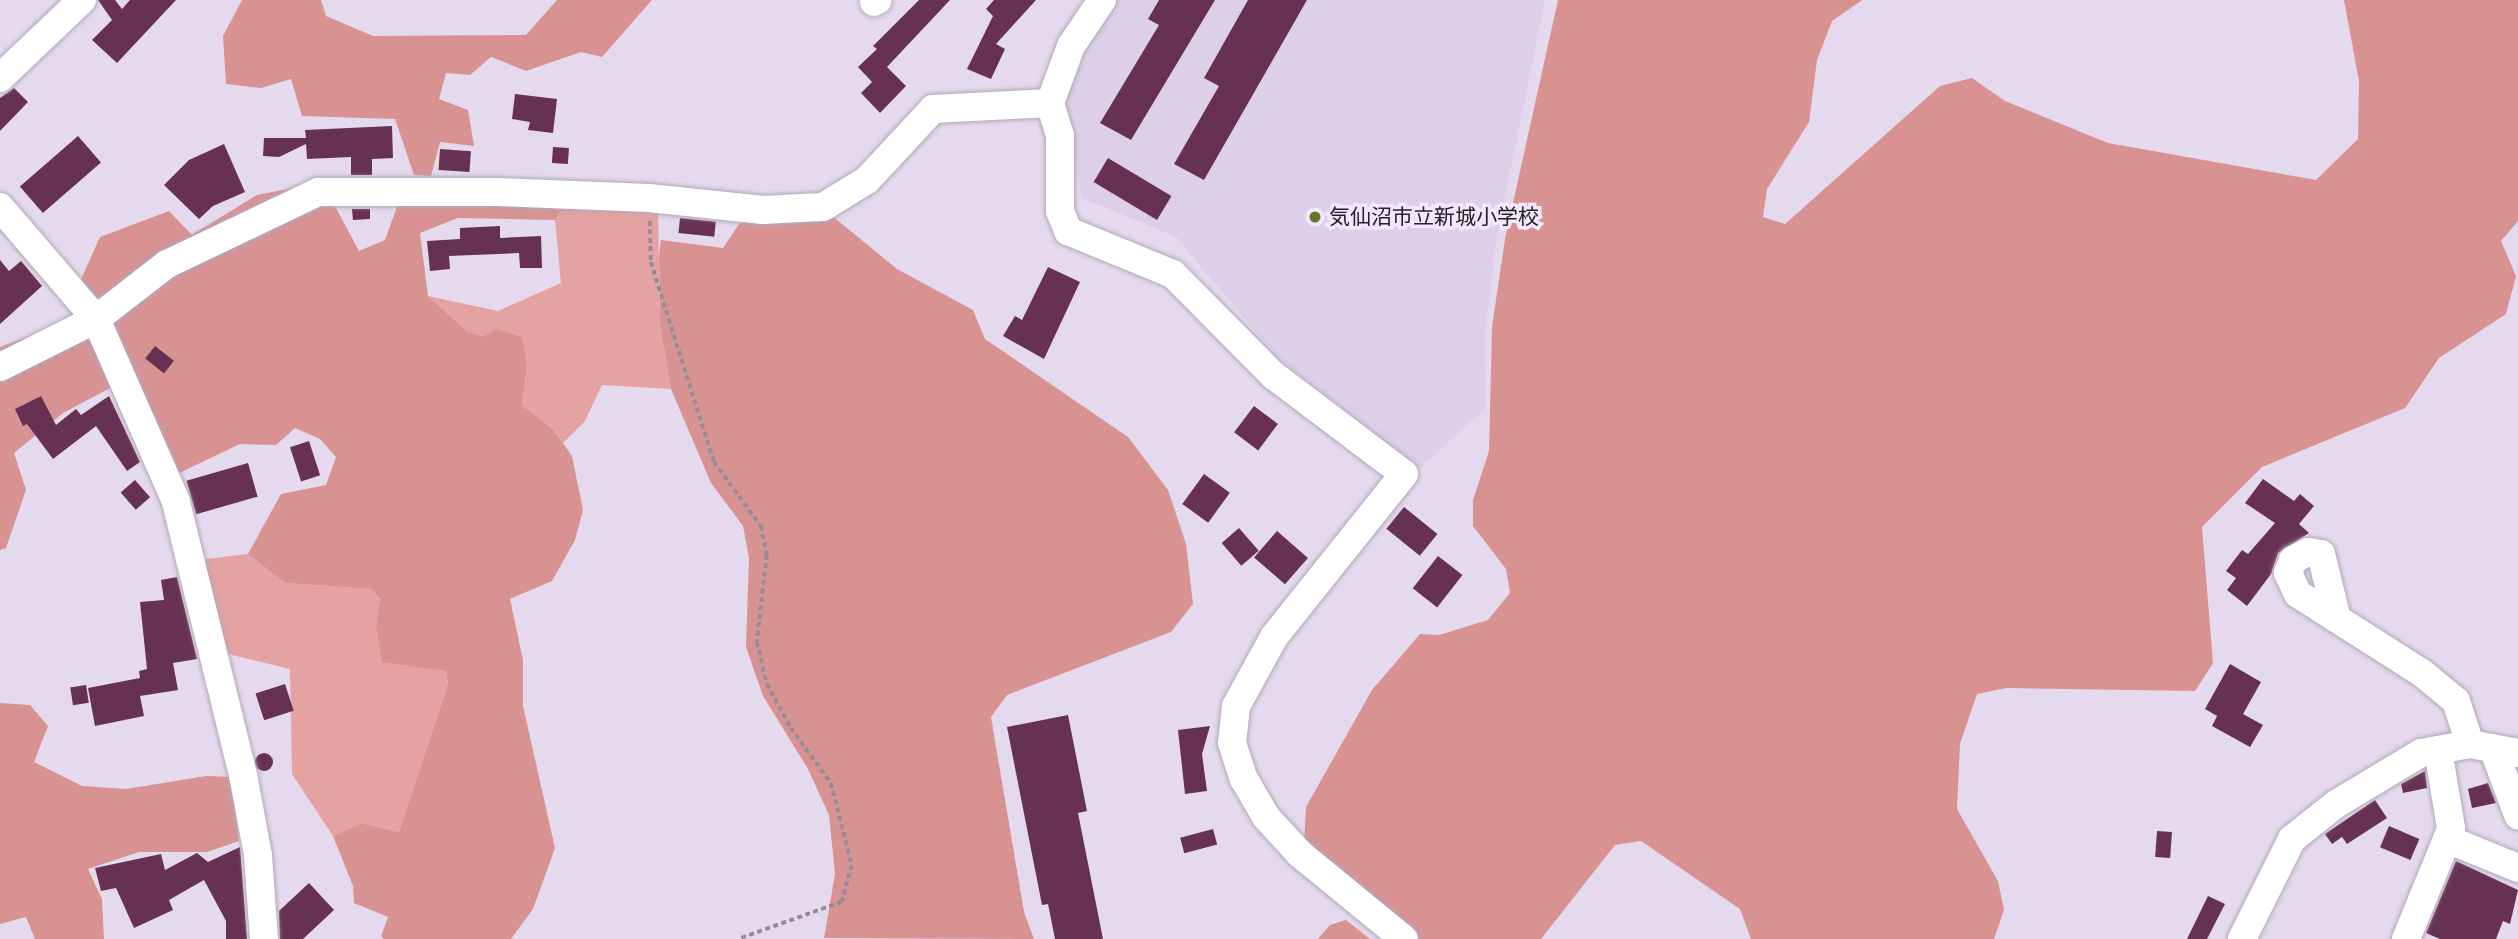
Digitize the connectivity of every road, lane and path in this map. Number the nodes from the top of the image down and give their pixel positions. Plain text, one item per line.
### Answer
1 (82, 0) edge
2 (1102, 0) edge
3 (0, 78) edge
4 (1050, 103) junction
5 (649, 198) junction
6 (0, 207) edge
7 (96, 319) junction
8 (0, 368) edge
9 (2337, 619) dead end
10 (2494, 748) edge
11 (2438, 750) junction
12 (2518, 816) edge
13 (2447, 839) junction
14 (2518, 868) edge
15 (264, 939) edge
16 (740, 939) edge
17 (1404, 939) edge
18 (2242, 939) edge
19 (2406, 939) edge

1 - 3 street
2 - 4 street
4 - 5 street
4 - 17 street
5 - 7 street
5 - 16 path
6 - 7 street
7 - 8 street
7 - 15 street
9 - 10 street
10 - 11 street
10 - 12 street
11 - 13 street
11 - 18 street
13 - 14 street
13 - 19 street

